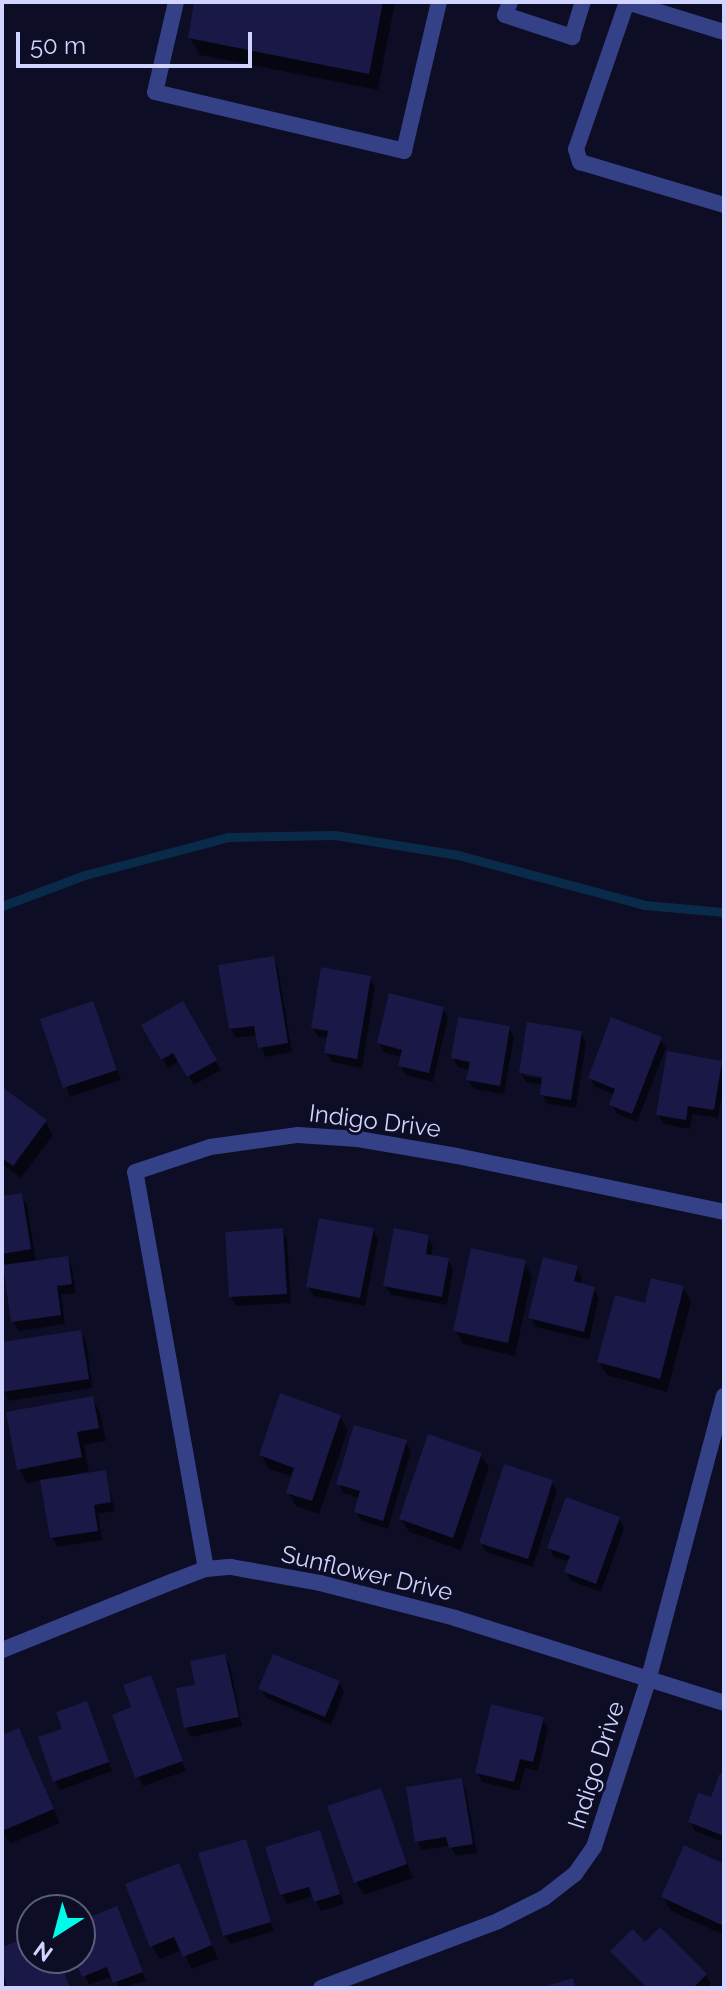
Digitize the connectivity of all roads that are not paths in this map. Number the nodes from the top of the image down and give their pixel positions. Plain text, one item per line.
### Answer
1 (176, 2) edge
2 (439, 2) edge
3 (510, 2) edge
4 (583, 2) edge
5 (627, 2) edge
6 (724, 32) edge
7 (724, 205) edge
8 (724, 1212) edge
9 (724, 1396) edge
10 (206, 1569) junction
11 (2, 1650) edge
12 (648, 1681) junction
13 (724, 1703) edge
14 (321, 1988) edge

1 - 2 street
3 - 4 street
5 - 6 street
5 - 7 street
8 - 10 street, Indigo Drive
9 - 12 street, Indigo Drive
10 - 11 street, Sunflower Drive
10 - 12 street, Sunflower Drive
12 - 13 street, Sunflower Drive
12 - 14 street, Indigo Drive

